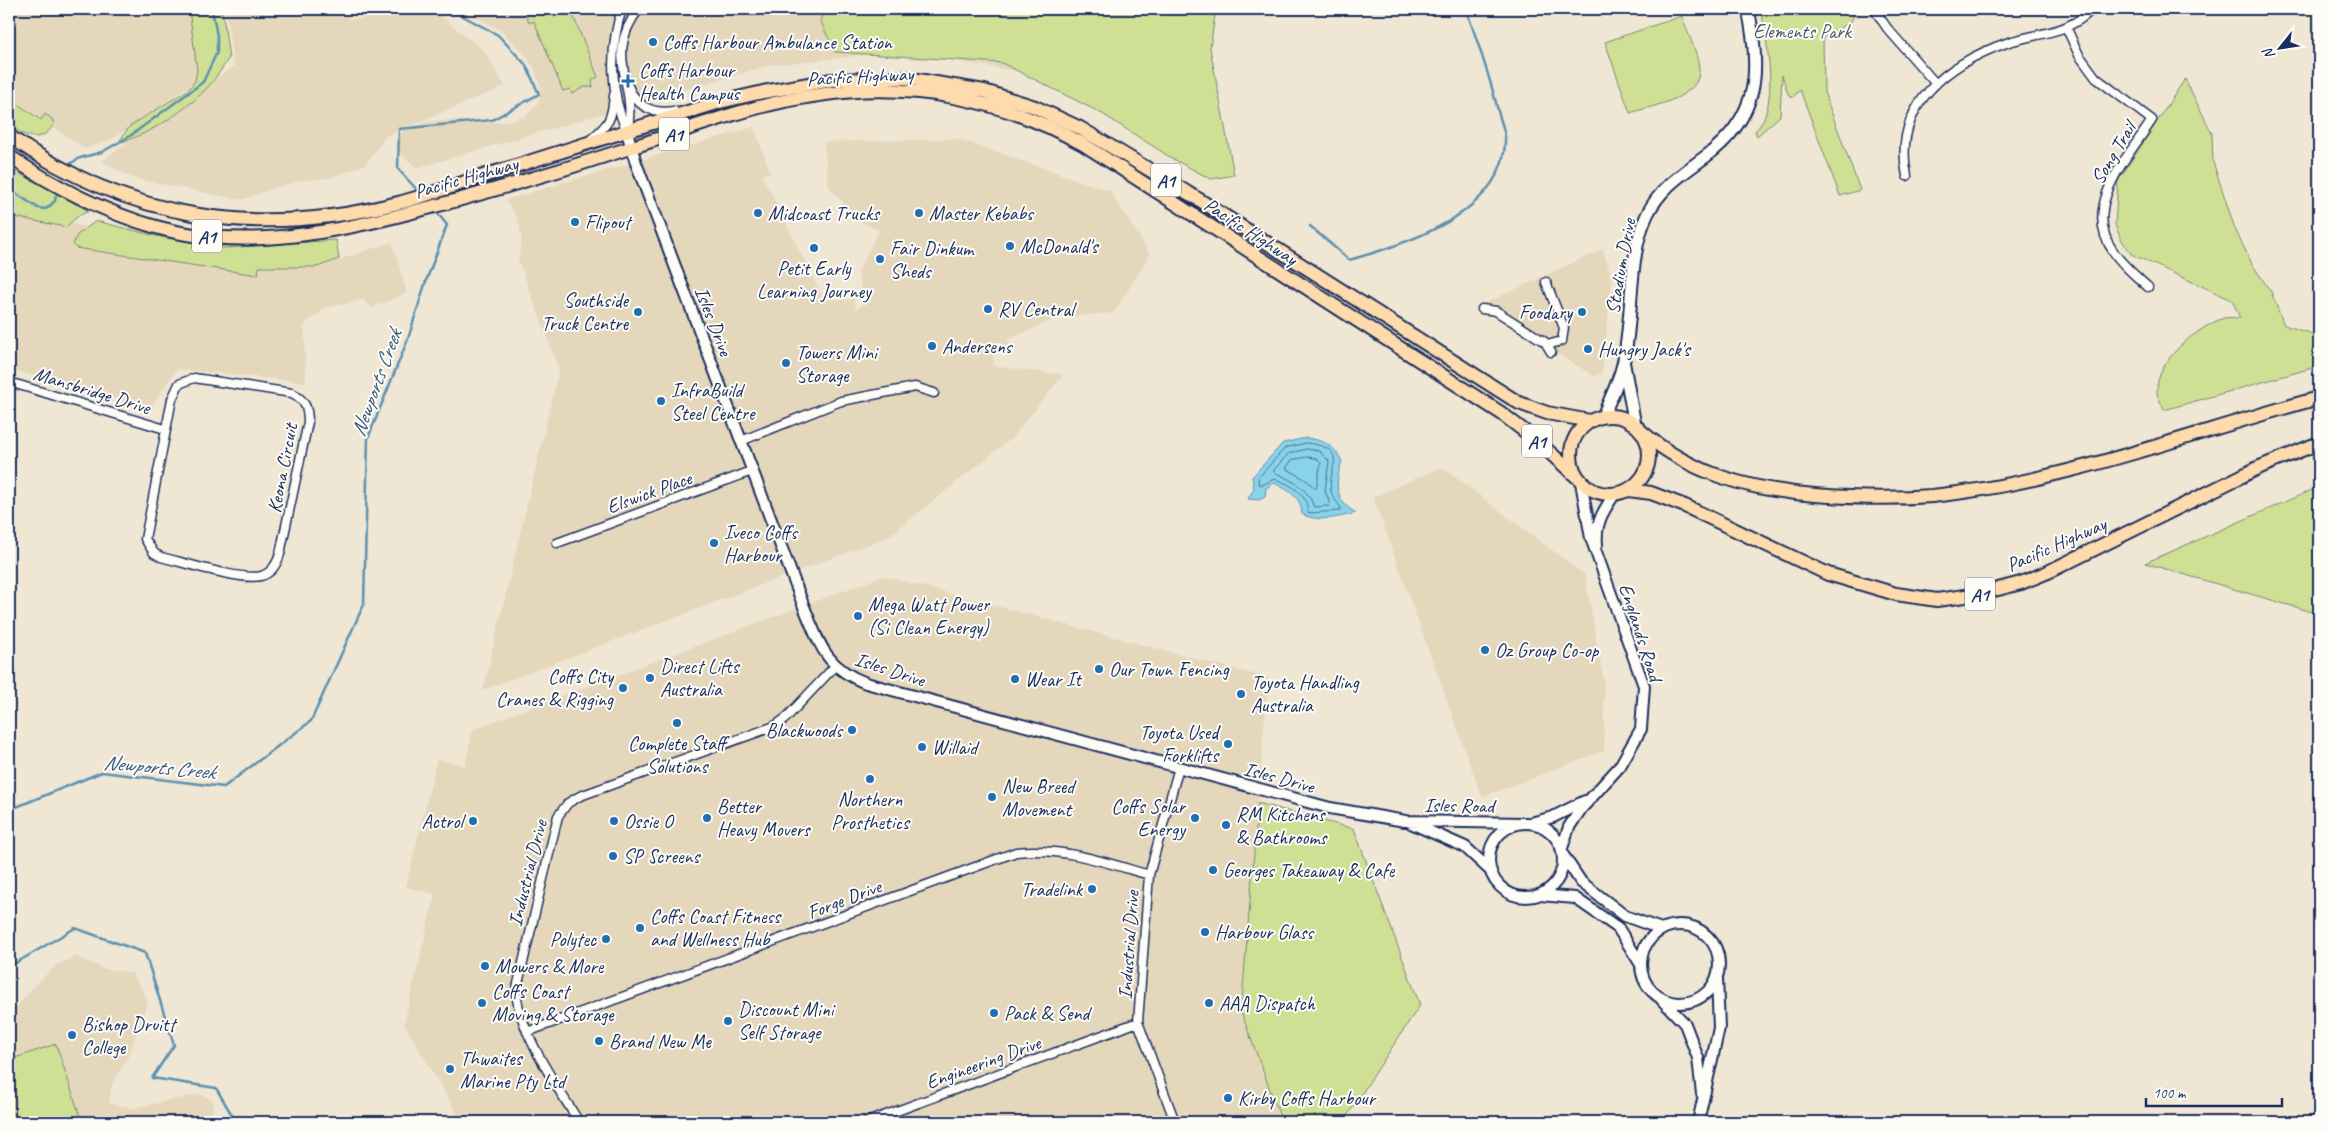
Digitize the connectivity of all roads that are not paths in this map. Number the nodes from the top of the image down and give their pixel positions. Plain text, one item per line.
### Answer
1 (622, 9) edge
2 (639, 9) edge
3 (1748, 9) edge
4 (1874, 9) edge
5 (2092, 9) edge
6 (2067, 28) junction
7 (624, 77) junction
8 (614, 83) junction
9 (1936, 84) junction
10 (701, 108) junction
11 (627, 132) junction
12 (9, 136) edge
13 (586, 144) junction
14 (631, 148) junction
15 (9, 156) edge
16 (1907, 176) dead end
17 (1546, 282) dead end
18 (2148, 287) dead end
19 (1482, 309) dead end
20 (1623, 363) junction
21 (9, 382) edge
22 (934, 393) dead end
23 (2319, 398) edge
24 (1603, 416) junction
25 (1590, 421) junction
26 (1638, 428) junction
27 (165, 429) junction
28 (741, 441) junction
29 (2319, 442) edge
30 (752, 471) junction
31 (1579, 480) junction
32 (1629, 490) junction
33 (1614, 495) junction
34 (558, 543) dead end
35 (1598, 555) junction
36 (835, 666) junction
37 (1179, 767) junction
38 (1594, 795) junction
39 (1405, 821) junction
40 (1527, 824) junction
41 (1562, 852) junction
42 (1491, 871) junction
43 (1150, 875) junction
44 (1539, 895) junction
45 (1661, 929) junction
46 (1640, 963) junction
47 (1717, 976) junction
48 (1662, 999) junction
49 (1138, 1022) junction
50 (526, 1032) junction
51 (1703, 1105) junction
52 (579, 1122) edge
53 (866, 1122) edge
54 (1175, 1122) edge
55 (1698, 1122) edge

1 - 8 street
2 - 7 street
3 - 20 main road, Stadium Drive
4 - 9 street
5 - 6 street
6 - 9 street
6 - 18 street, Song Trail
7 - 10 street
7 - 11 street
8 - 11 street
8 - 13 street
9 - 16 street
10 - 11 highway, Pacific Highway / A1
10 - 25 highway, Pacific Highway / A1
11 - 13 highway, Pacific Highway / A1
11 - 14 street, Isles Drive
12 - 13 highway, Pacific Highway / A1
14 - 15 highway, Pacific Highway / A1
14 - 28 street, Isles Drive
14 - 31 highway, Pacific Highway / A1
17 - 19 street
20 - 24 main road, Stadium Drive
20 - 26 main road, Stadium Drive
21 - 27 street, Mansbridge Drive
22 - 28 street
23 - 26 highway
24 - 25 highway, A1
24 - 26 highway
25 - 31 highway, A1
26 - 32 highway, A1
27 - 27 street, Keona Circuit
28 - 30 street, Isles Drive
29 - 32 highway, Pacific Highway / A1
30 - 34 street, Elswick Place
30 - 36 street, Isles Drive
31 - 33 highway, A1
31 - 35 street, Englands Road
32 - 33 highway, A1
33 - 35 street
35 - 38 street, Englands Road
36 - 37 street, Isles Drive
36 - 50 street, Industrial Drive
37 - 39 street, Isles Drive
37 - 43 street, Industrial Drive
38 - 40 street, Englands Road
38 - 41 street, Englands Road
39 - 40 street, Isles Road
39 - 42 street, Isles Road
40 - 41 street
40 - 42 street, Englands Road
41 - 44 street, Englands Road
41 - 45 street
42 - 44 street
43 - 49 street, Industrial Drive
43 - 50 street, Forge Drive
44 - 46 street
45 - 46 street
45 - 47 street
46 - 48 street
47 - 48 street
47 - 51 street
48 - 51 street
49 - 53 street, Engineering Drive
49 - 54 street, Industrial Drive
50 - 52 street, Industrial Drive
51 - 55 street

